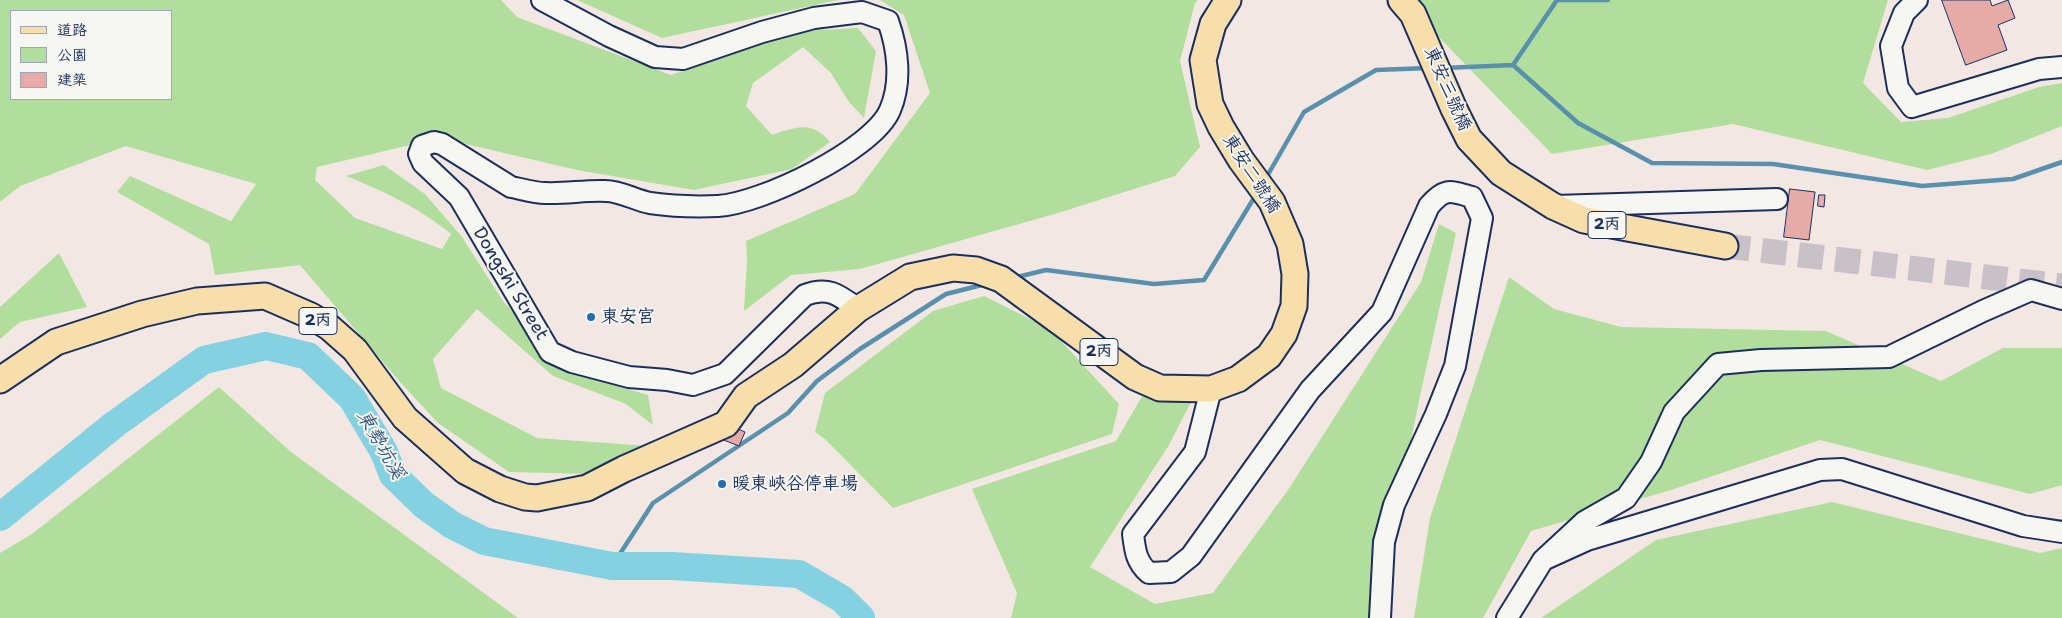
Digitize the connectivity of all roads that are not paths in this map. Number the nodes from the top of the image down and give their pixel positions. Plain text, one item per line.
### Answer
1 (542, 0) edge
2 (1228, 0) edge
3 (1401, 0) edge
4 (1917, 0) edge
5 (2062, 66) edge
6 (1777, 199) dead end
7 (1553, 206) junction
8 (1725, 246) tunnel mouth
9 (2062, 299) edge
10 (858, 308) junction
11 (0, 380) edge
12 (1211, 389) junction
13 (2062, 532) edge
14 (1542, 560) junction
15 (1380, 618) edge
16 (1507, 618) edge

1 - 10 street, Dongshi Street
2 - 12 main road, 東安二號橋 / 2丙
3 - 7 main road, 東安三號橋 / 2丙
4 - 5 street
6 - 7 street
7 - 8 main road, 2丙
9 - 14 street
10 - 11 main road, 2丙
10 - 12 main road, 2丙
12 - 15 street
13 - 14 street
14 - 16 street

